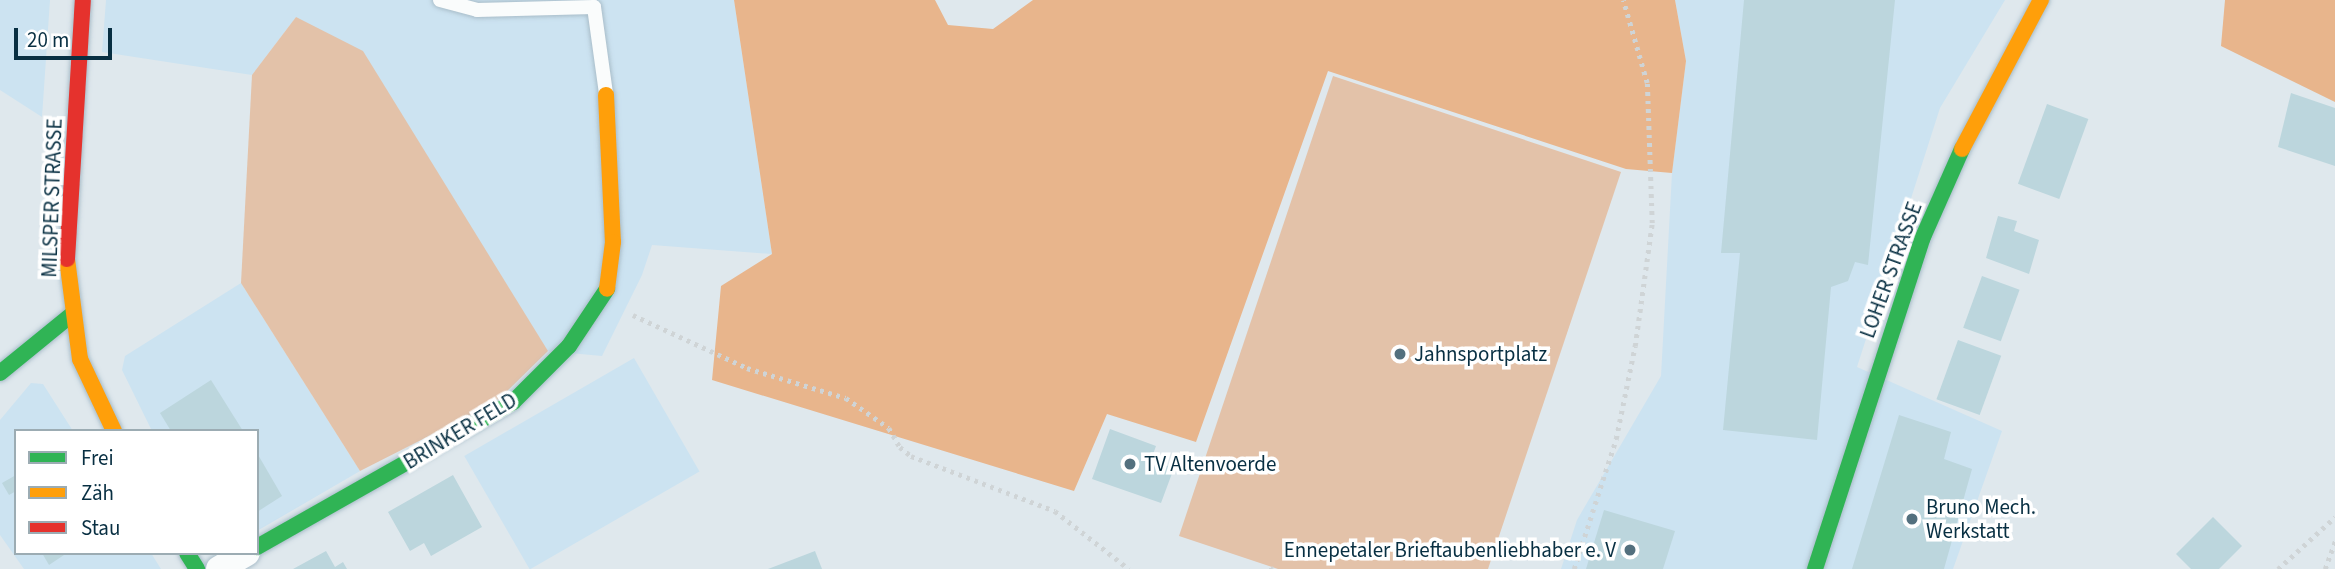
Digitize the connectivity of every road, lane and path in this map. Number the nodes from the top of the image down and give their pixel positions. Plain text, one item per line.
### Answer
1 (83, 0) edge
2 (440, 0) edge
3 (1623, 0) edge
4 (2041, 0) edge
5 (606, 96) joint
6 (601, 300) junction
7 (71, 315) junction
8 (0, 373) edge
9 (113, 429) edge
10 (2335, 517) edge
11 (2335, 541) edge
12 (259, 546) edge
13 (244, 555) edge
14 (219, 569) edge
15 (1129, 569) edge
16 (1574, 569) edge
17 (1815, 569) edge
18 (2278, 569) edge
19 (2326, 569) edge

1 - 7 street, MILSPER STRASSE
2 - 5 lane
3 - 16 path
4 - 17 street, LOHER STRASSE
5 - 6 street, BRINKER FELD
6 - 12 street, BRINKER FELD
6 - 15 path
7 - 8 street
7 - 9 street, MILSPER STRASSE
10 - 18 path
11 - 19 path
13 - 14 street

